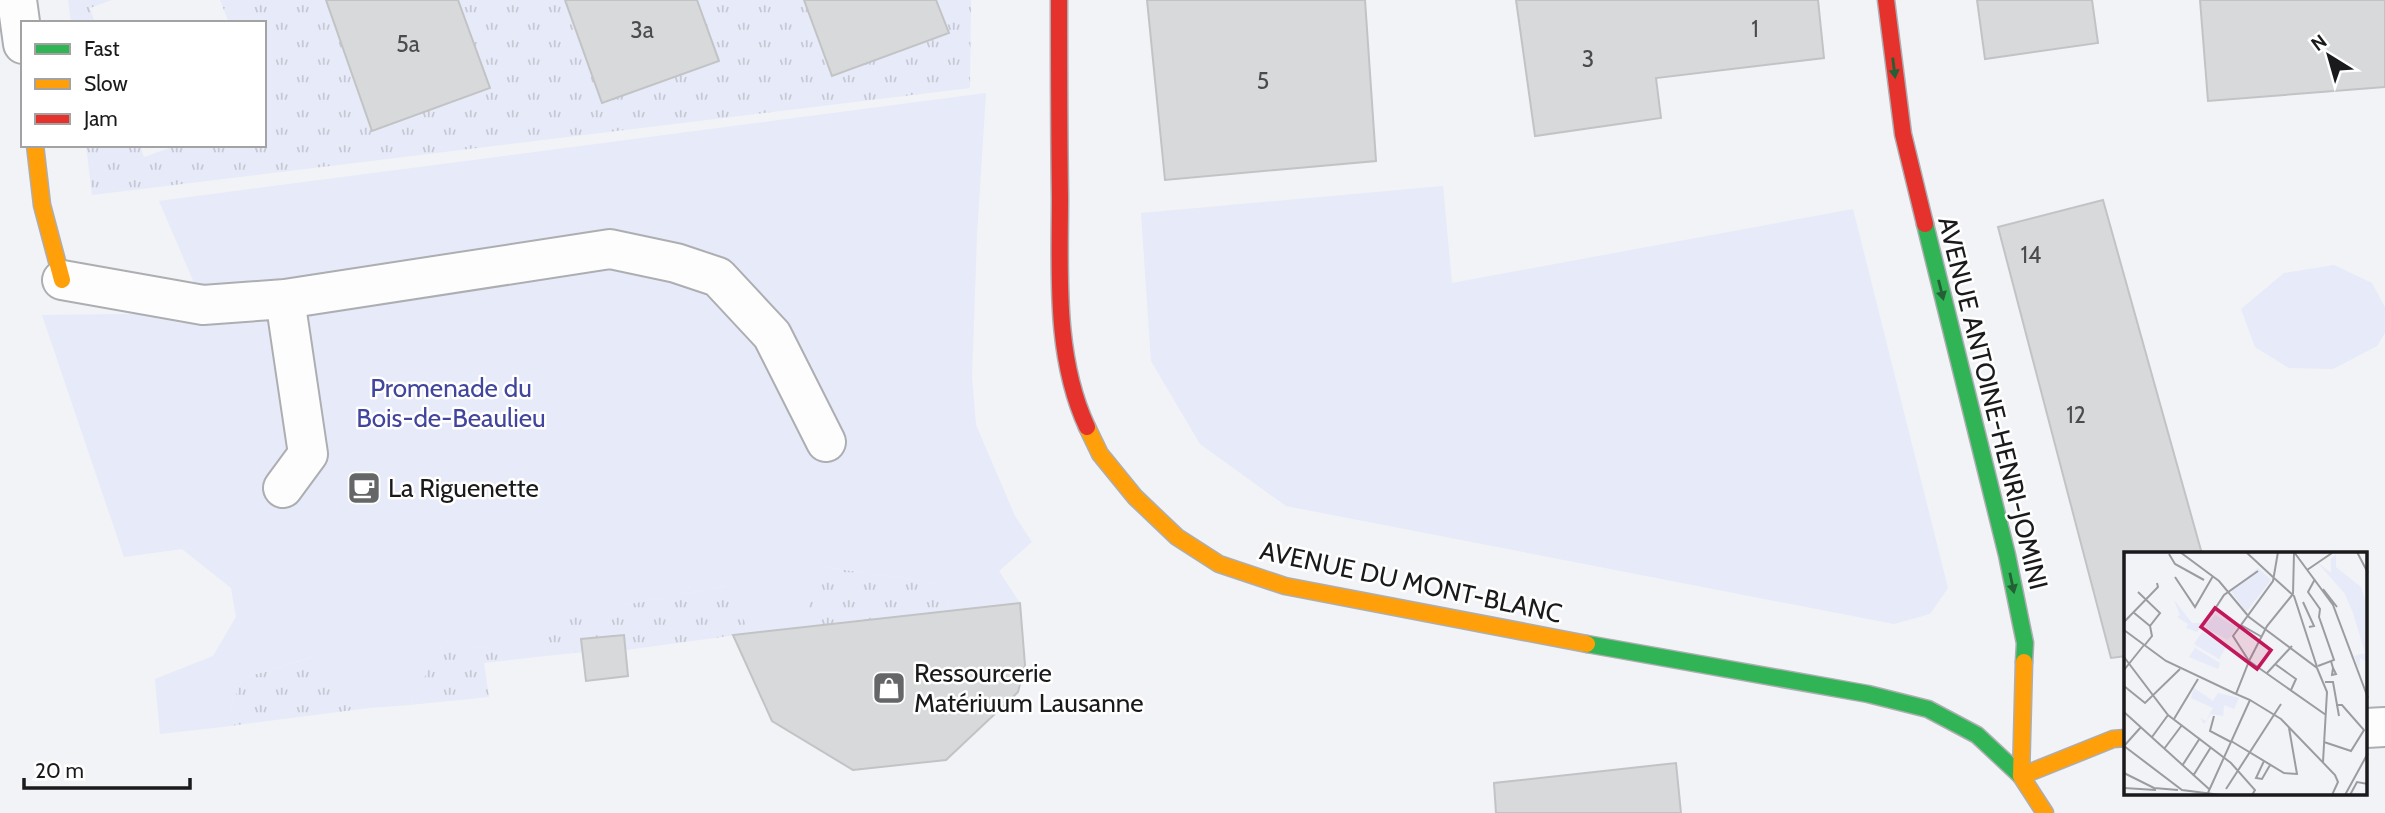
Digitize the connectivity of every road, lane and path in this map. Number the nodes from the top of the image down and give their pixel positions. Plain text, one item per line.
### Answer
1 (17, 0) edge
2 (1059, 0) edge
3 (1886, 0) edge
4 (21, 29) edge
5 (35, 147) edge
6 (62, 280) joint
7 (285, 299) junction
8 (826, 442) dead end
9 (283, 488) dead end
10 (2124, 738) edge
11 (2021, 776) junction
12 (2045, 813) edge

1 - 4 street
2 - 11 main road, AVENUE DU MONT-BLANC
3 -> 11 main road, AVENUE ANTOINE-HENRI-JOMINI
5 - 6 main road
6 - 7 street
7 - 8 street
7 - 9 street
10 - 11 main road
11 - 12 main road

